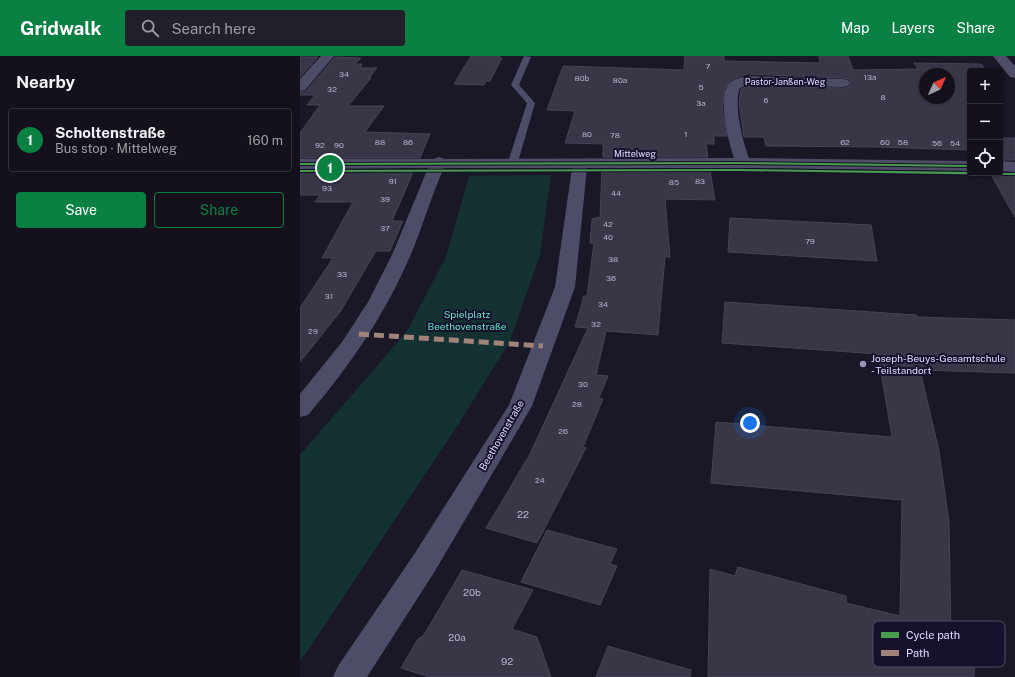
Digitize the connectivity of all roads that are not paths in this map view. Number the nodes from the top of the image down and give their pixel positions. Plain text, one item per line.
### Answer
1 (328, 56) edge
2 (527, 56) edge
3 (999, 56) edge
4 (1014, 72) edge
5 (843, 83) dead end
6 (300, 87) edge
7 (438, 162) junction
8 (513, 162) junction
9 (580, 163) junction
10 (743, 163) junction
11 (300, 164) edge
12 (967, 166) edge
13 (1003, 166) edge
14 (1015, 167) edge
15 (300, 409) edge
16 (349, 677) edge

1 - 6 street
2 - 8 lane
3 - 4 street
5 - 10 street, Pastor-Janßen-Weg
7 - 8 street, Mittelweg
7 - 11 street, Mittelweg
7 - 15 street
8 - 9 street, Mittelweg
9 - 10 street, Mittelweg
9 - 16 street, Beethovenstraße
10 - 12 street, Mittelweg
13 - 14 street

